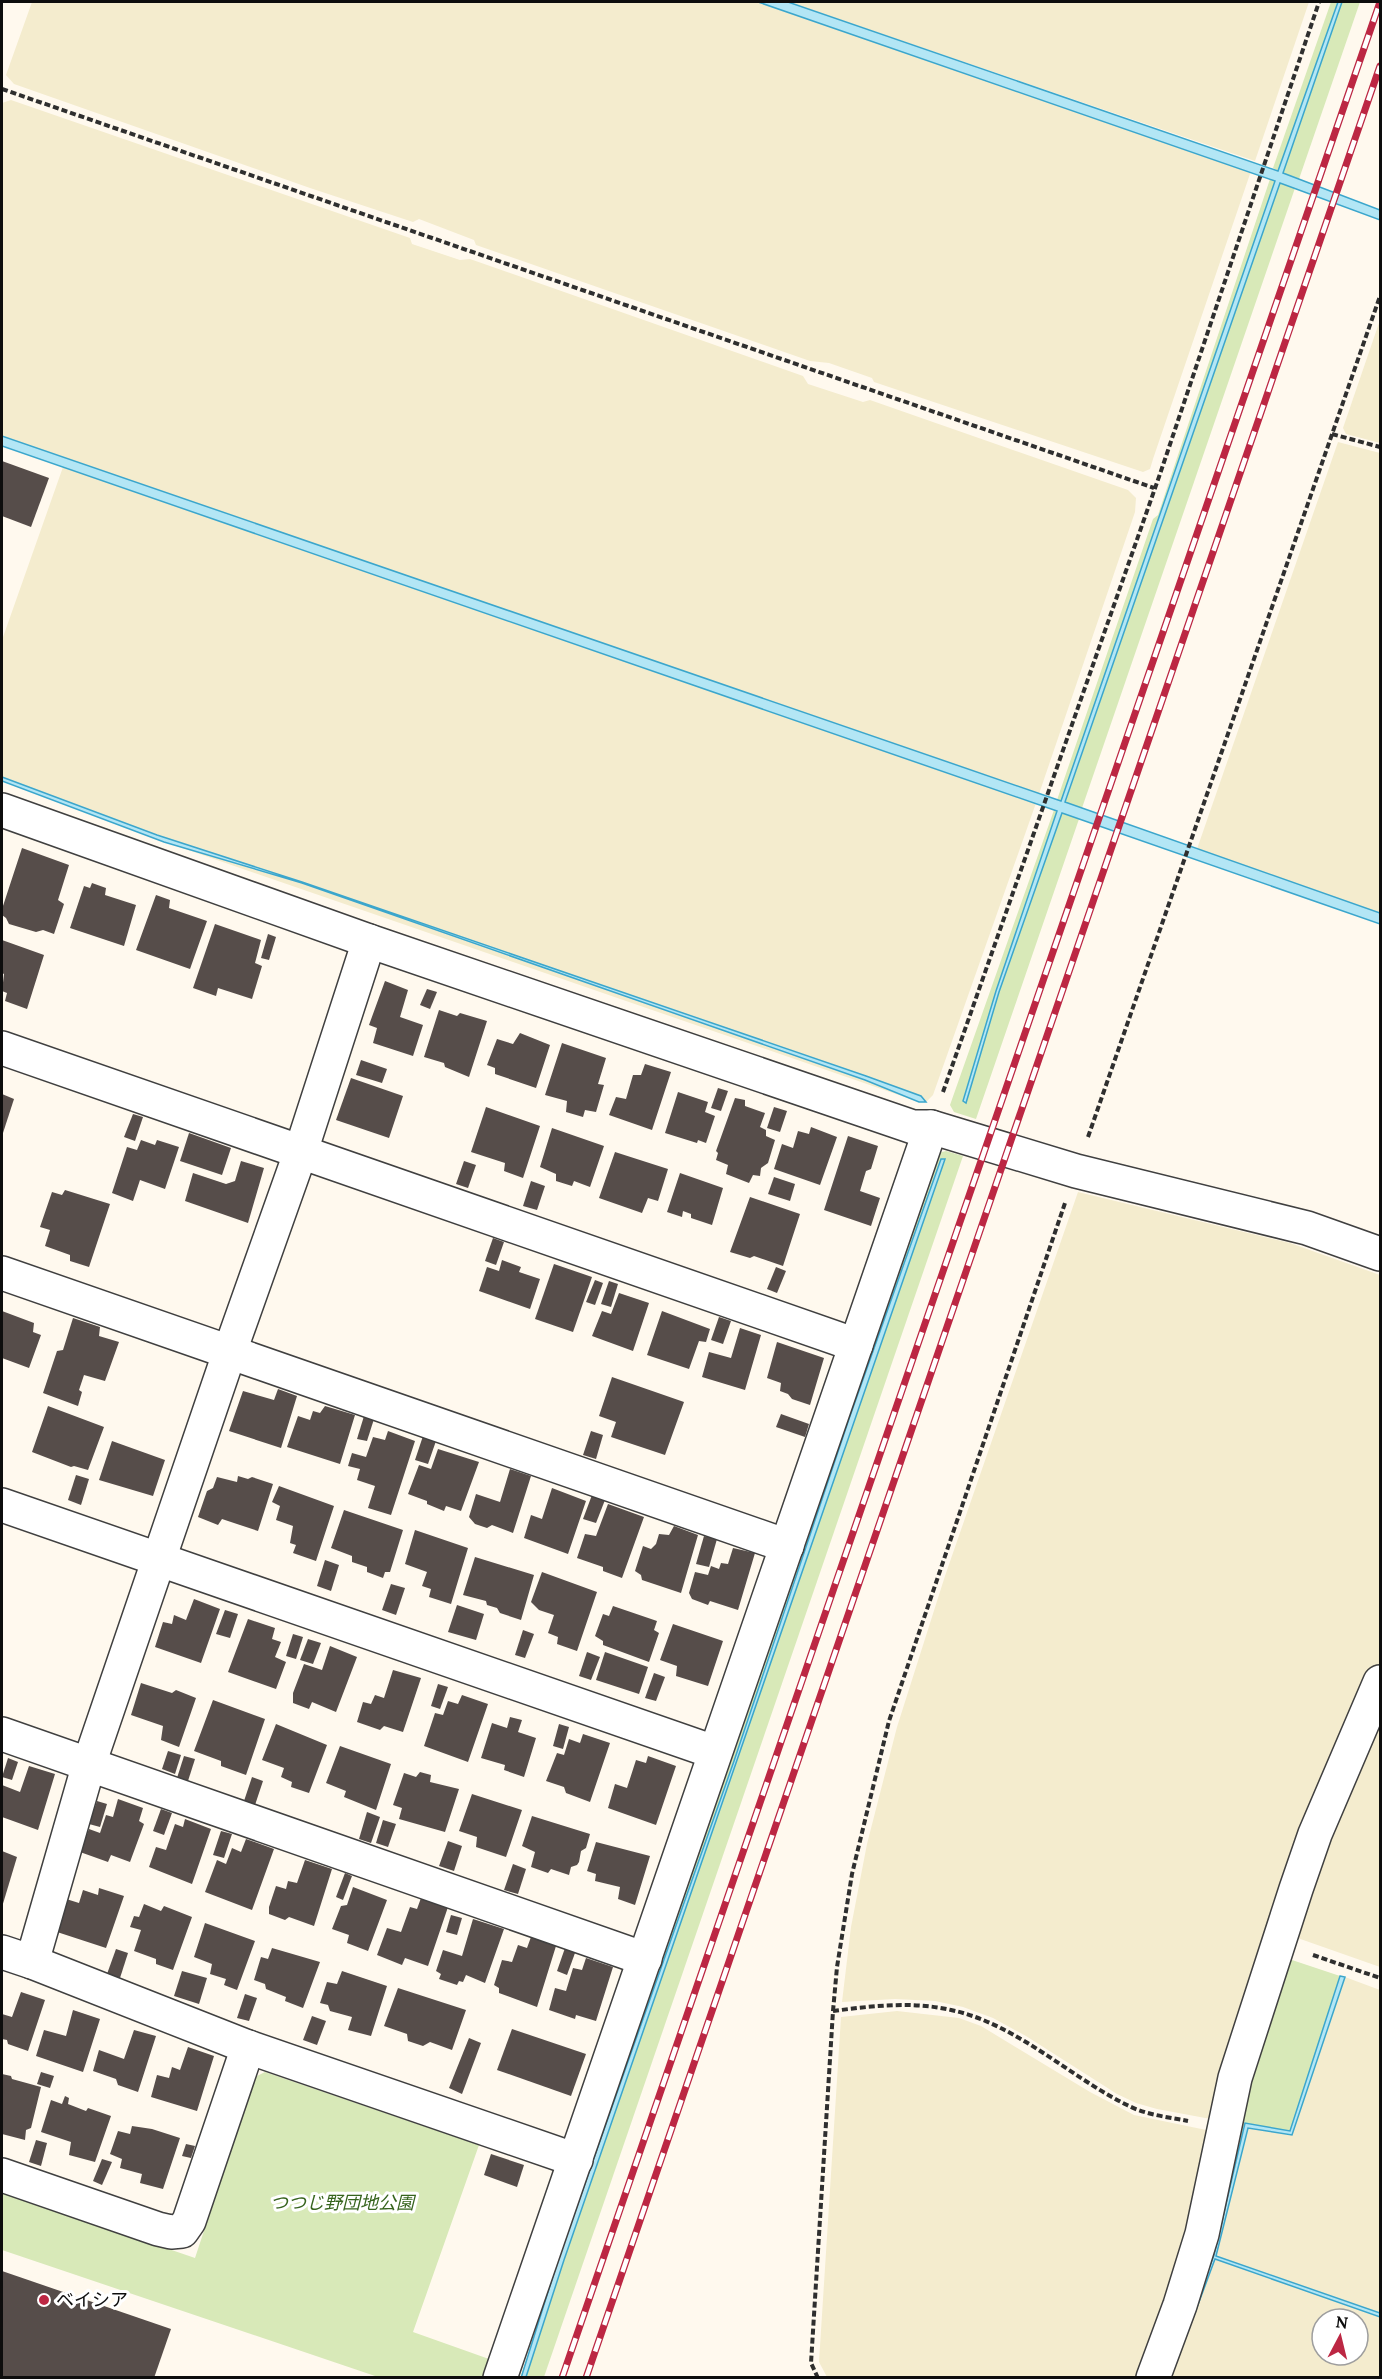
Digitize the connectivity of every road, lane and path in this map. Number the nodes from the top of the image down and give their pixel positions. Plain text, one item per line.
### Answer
1 (1320, 2) edge
2 (2, 89) edge
3 (1380, 296) edge
4 (1332, 434) junction
5 (1380, 447) edge
6 (1154, 488) junction
7 (2, 810) edge
8 (369, 941) junction
9 (2, 1048) edge
10 (931, 1127) junction
11 (301, 1151) junction
12 (1076, 1171) junction
13 (1380, 1254) edge
14 (2, 1273) edge
15 (856, 1345) junction
16 (230, 1351) junction
17 (2, 1505) edge
18 (787, 1546) junction
19 (158, 1559) junction
20 (1380, 1682) edge
21 (2, 1734) edge
22 (714, 1752) junction
23 (89, 1764) junction
24 (1279, 1944) junction
25 (17, 1957) edge
26 (645, 1959) junction
27 (1380, 1978) edge
28 (833, 2011) junction
29 (248, 2047) junction
30 (1223, 2128) junction
31 (576, 2160) junction
32 (2, 2175) edge
33 (500, 2378) edge
34 (818, 2378) edge
35 (1153, 2378) edge

1 - 6 path
2 - 6 path
3 - 4 path
4 - 5 path
4 - 12 path
6 - 10 path
7 - 8 street
8 - 10 street
8 - 11 street
9 - 11 street
10 - 12 street
10 - 15 street
11 - 15 street
11 - 16 street
12 - 13 street
12 - 28 path
14 - 16 street
15 - 18 street
16 - 18 street
16 - 19 street
17 - 19 street
18 - 22 street
19 - 22 street
19 - 23 street
20 - 24 street
21 - 23 street
22 - 26 street
23 - 25 street
23 - 26 street
24 - 27 path
24 - 30 street
25 - 29 street
26 - 31 street
28 - 30 path
28 - 34 path
29 - 31 street
29 - 32 street
30 - 35 street
31 - 33 street

